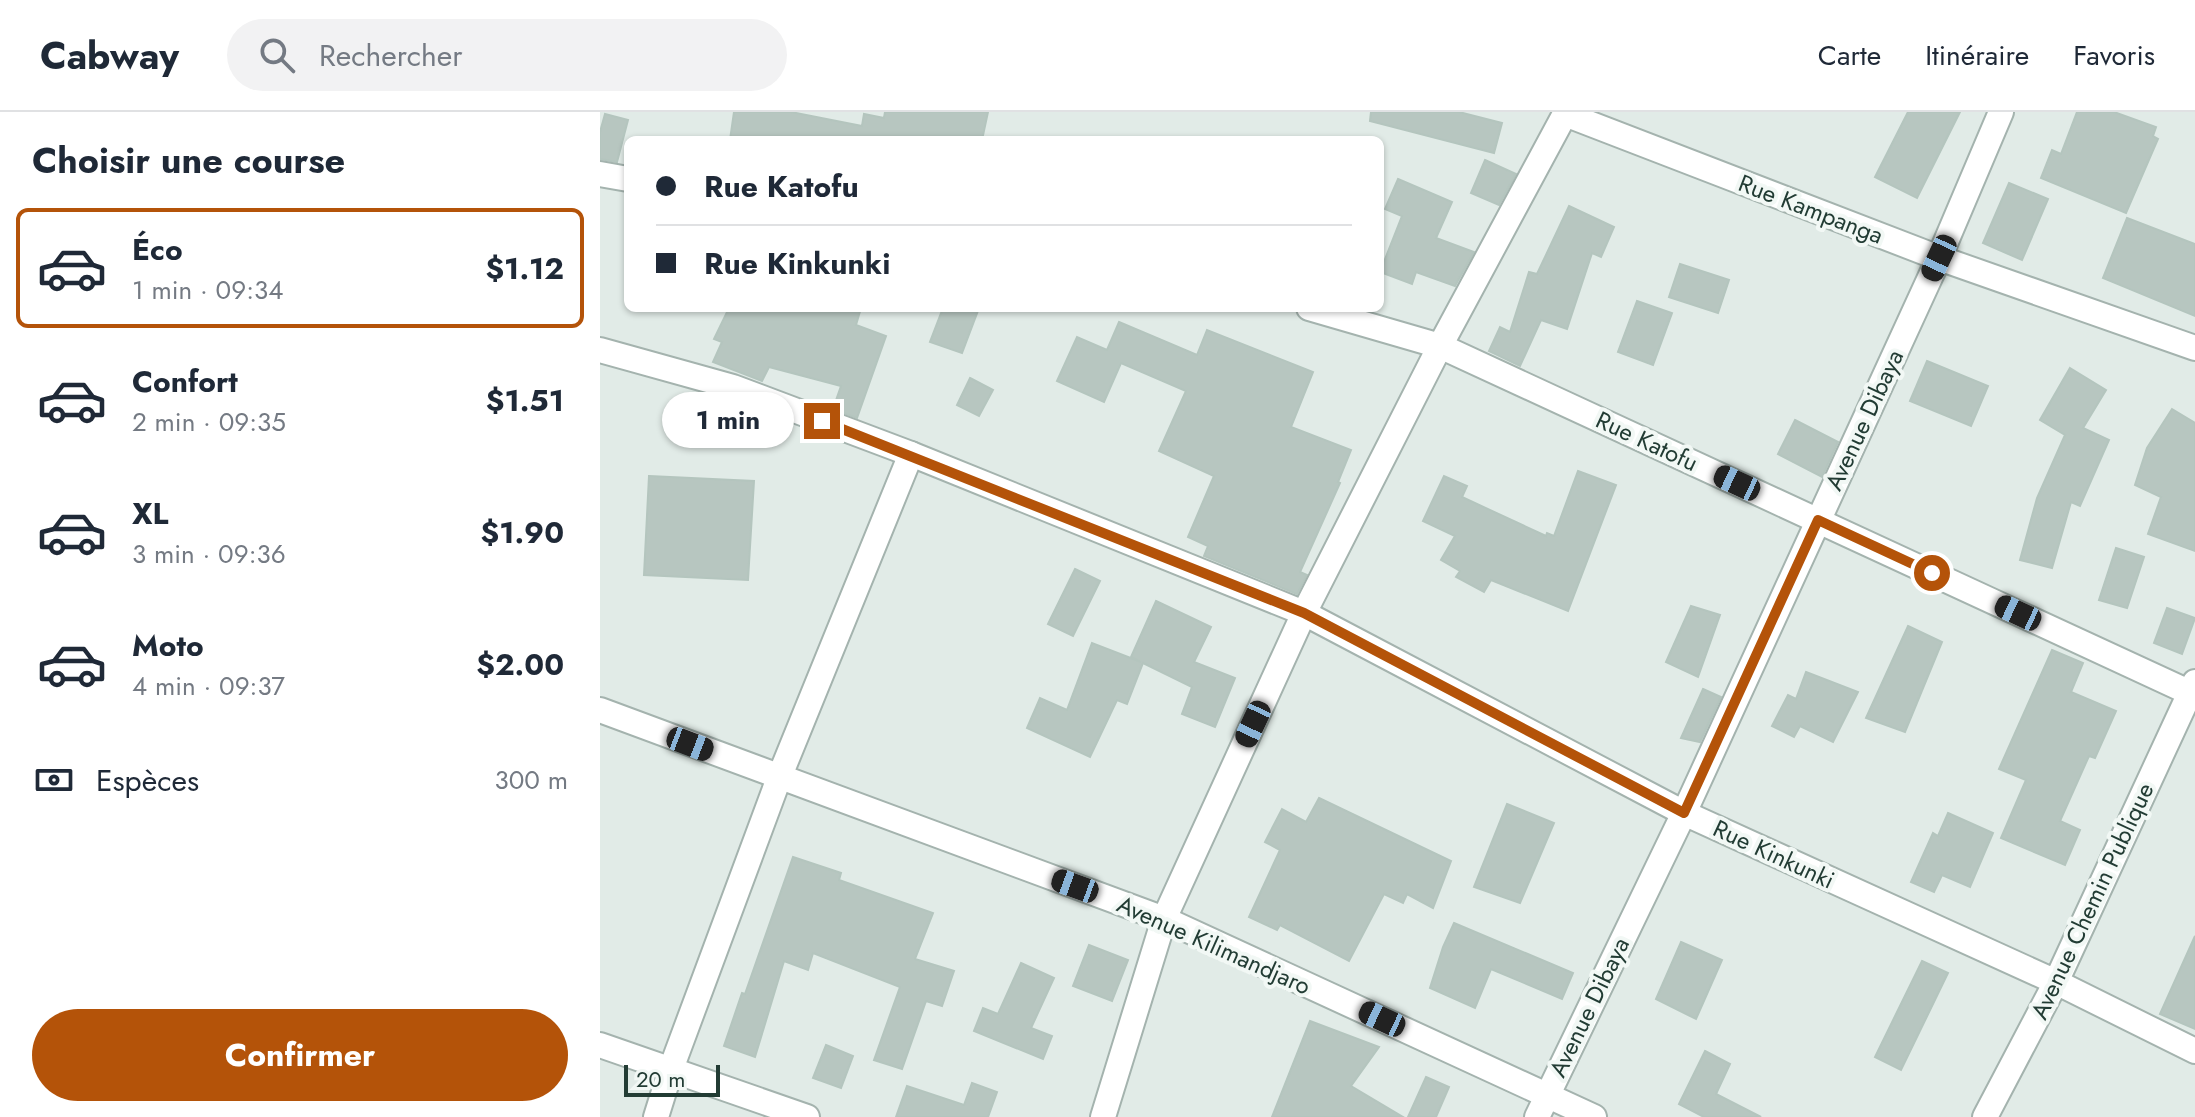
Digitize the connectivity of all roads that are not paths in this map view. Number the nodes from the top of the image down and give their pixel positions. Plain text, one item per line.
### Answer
1 (2001, 112) edge
2 (1565, 113) edge
3 (600, 174) edge
4 (624, 178) edge
5 (1939, 258) junction
6 (1323, 312) edge
7 (1440, 346) junction
8 (2195, 348) edge
9 (600, 350) edge
10 (911, 454) junction
11 (1818, 520) junction
12 (1304, 613) junction
13 (2193, 690) edge
14 (600, 710) edge
15 (779, 778) junction
16 (1684, 813) junction
17 (1164, 919) junction
18 (2056, 982) junction
19 (600, 1045) edge
20 (2195, 1051) edge
21 (671, 1069) junction
22 (1541, 1106) edge
23 (656, 1117) edge
24 (807, 1117) edge
25 (1103, 1117) edge
26 (1594, 1117) edge
27 (1985, 1117) edge

1 - 5 street, Avenue Dibaya
2 - 5 street, Rue Kampanga
2 - 7 street
3 - 4 street
5 - 8 street, Rue Kampanga
5 - 11 street, Avenue Dibaya
6 - 7 street, Rue Katofu
7 - 11 street, Rue Katofu
7 - 12 street
9 - 10 street, Rue Kinkunki
10 - 12 street, Rue Kinkunki
10 - 15 street
11 - 13 street, Rue Katofu
11 - 16 street, Avenue Dibaya
12 - 16 street, Rue Kinkunki
12 - 17 street
13 - 18 street, Avenue Chemin Publique
14 - 15 street, Avenue Kilimandjaro
15 - 17 street, Avenue Kilimandjaro
15 - 21 street
16 - 18 street, Rue Kinkunki
16 - 22 street, Avenue Dibaya
17 - 22 street, Avenue Kilimandjaro
17 - 25 street
18 - 20 street, Rue Kinkunki
18 - 27 street, Avenue Chemin Publique
19 - 21 street
21 - 23 street
21 - 24 street
22 - 26 street, Avenue Kilimandjaro

